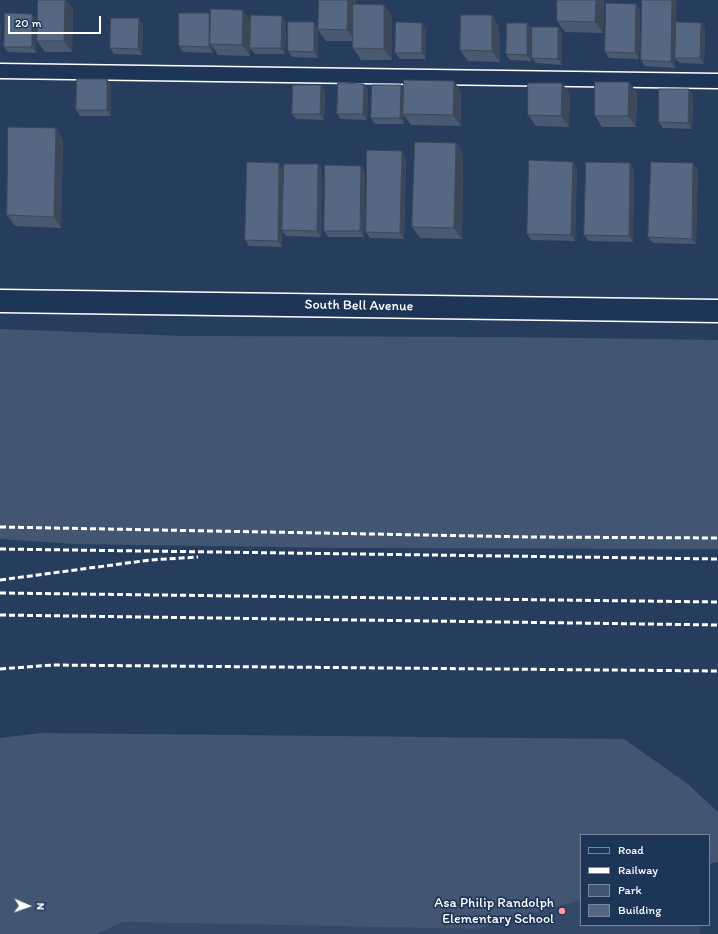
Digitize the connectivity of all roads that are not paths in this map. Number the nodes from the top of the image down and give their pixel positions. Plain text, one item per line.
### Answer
1 (0, 71) edge
2 (718, 81) edge
3 (0, 301) edge
4 (718, 310) edge

1 - 2 lane
3 - 4 street, South Bell Avenue

